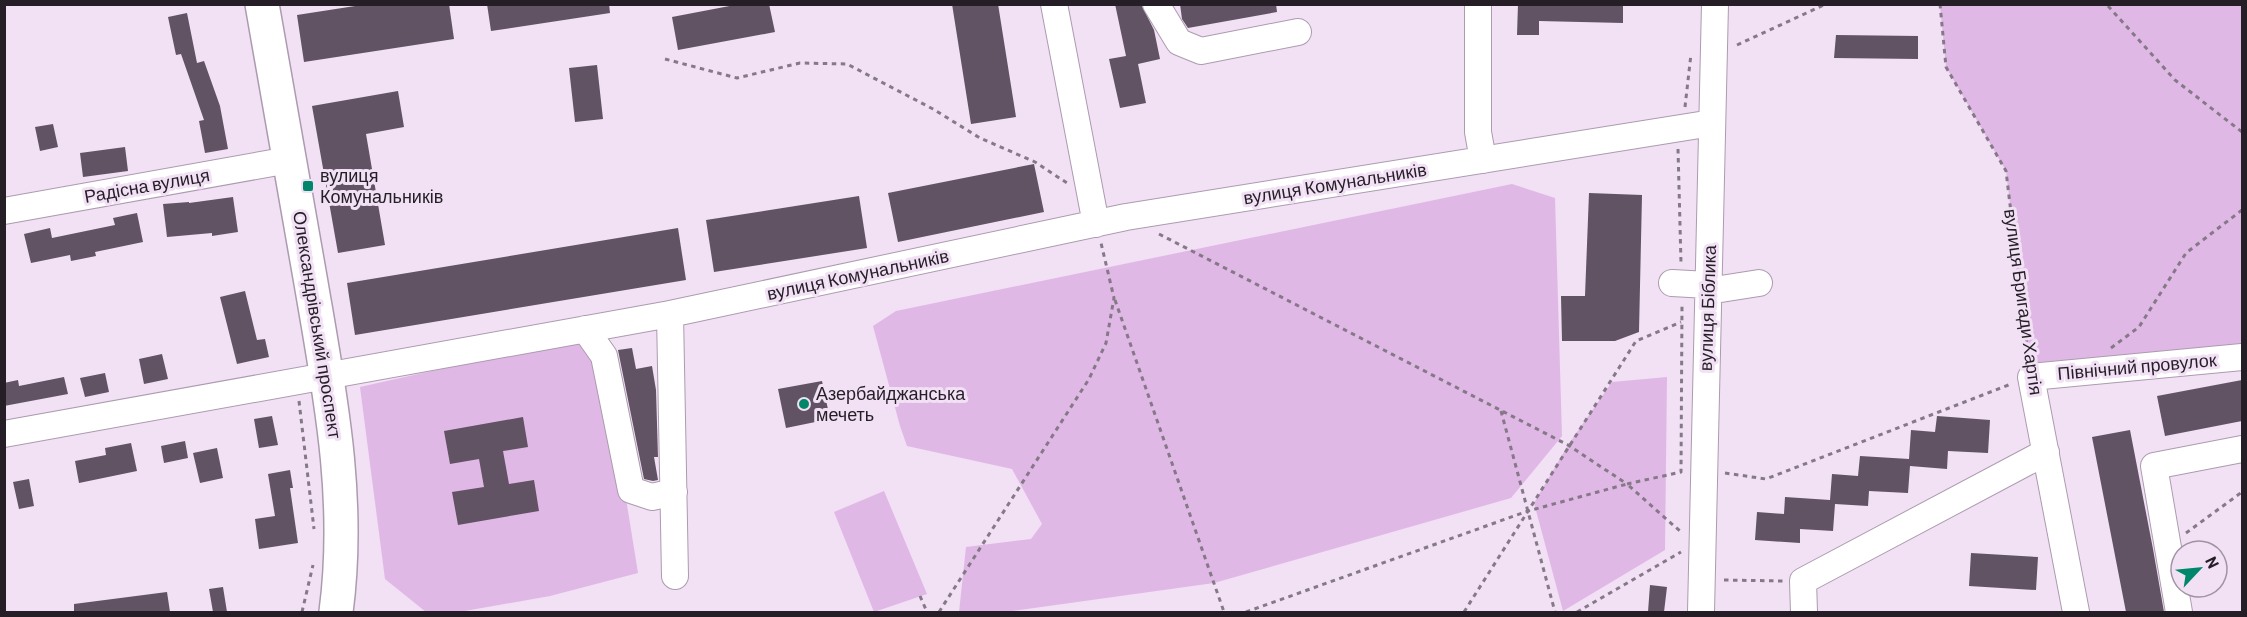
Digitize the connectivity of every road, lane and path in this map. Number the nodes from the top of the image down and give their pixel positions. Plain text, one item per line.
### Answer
1 (262, 4) edge
2 (1054, 4) edge
3 (1156, 4) edge
4 (1478, 4) edge
5 (1715, 4) edge
6 (1826, 4) edge
7 (1923, 4) edge
8 (2166, 4) edge
9 (1940, 5) edge
10 (2107, 5) edge
11 (1298, 32) dead end
12 (1692, 45) dead end
13 (1737, 45) dead end
14 (665, 59) dead end
15 (1684, 113) dead end
16 (1713, 123) junction
17 (2242, 132) edge
18 (289, 160) junction
19 (1483, 160) junction
20 (1090, 198) junction
21 (2242, 210) edge
22 (4, 211) edge
23 (1126, 217) junction
24 (1096, 224) junction
25 (1672, 283) dead end
26 (1759, 283) dead end
27 (1708, 288) junction
28 (1114, 298) junction
29 (670, 314) junction
30 (1682, 321) dead end
31 (585, 329) junction
32 (2242, 357) edge
33 (2079, 372) junction
34 (2031, 377) junction
35 (312, 378) junction
36 (1501, 410) junction
37 (4, 434) edge
38 (1568, 445) junction
39 (2242, 449) edge
40 (2046, 452) junction
41 (1681, 472) dead end
42 (1725, 473) dead end
43 (1628, 484) junction
44 (674, 492) junction
45 (2242, 492) edge
46 (1528, 511) junction
47 (1681, 532) dead end
48 (315, 539) dead end
49 (2168, 546) junction
50 (1681, 552) dead end
51 (314, 560) dead end
52 (675, 576) dead end
53 (1721, 580) dead end
54 (1803, 581) junction
55 (920, 596) dead end
56 (302, 612) edge
57 (336, 612) edge
58 (927, 612) edge
59 (939, 612) edge
60 (1224, 612) edge
61 (1246, 612) edge
62 (1464, 612) edge
63 (1555, 612) edge
64 (1577, 612) edge
65 (1701, 612) edge
66 (1804, 612) edge
67 (2076, 612) edge
68 (2178, 612) edge

1 - 18 main road, Олександрівський проспект
2 - 20 street
3 - 11 street
4 - 19 street
5 - 16 street, вулиця Біблика
6 - 13 path
7 - 9 path
8 - 10 path
9 - 10 path
9 - 34 path, вулиця Бригади Хартія
10 - 17 path
12 - 15 path
14 - 20 path
16 - 19 street, вулиця Комунальників
16 - 27 street, вулиця Біблика
18 - 22 street, Радісна вулиця
18 - 35 main road, Олександрівський проспект
19 - 23 street, вулиця Комунальників
20 - 24 street
21 - 33 path
23 - 24 street, вулиця Комунальників
23 - 36 path
24 - 28 path
24 - 29 street, вулиця Комунальників
25 - 27 street
26 - 27 street
27 - 65 street, вулиця Біблика
28 - 59 path
28 - 60 path
29 - 31 street, вулиця Комунальників
29 - 44 street
30 - 38 path
31 - 35 street, вулиця Комунальників
31 - 44 street
32 - 33 street, Північний провулок
33 - 34 street, Північний провулок
34 - 40 street, вулиця Бригади Хартія
34 - 42 path
35 - 37 street, вулиця Комунальників
35 - 48 path
35 - 57 main road, Олександрівський проспект
36 - 38 path
36 - 46 path
38 - 43 path
38 - 46 path
39 - 49 street
40 - 54 street
40 - 67 street, вулиця Бригади Хартія
41 - 43 path
43 - 46 path
43 - 47 path
44 - 52 street
45 - 49 path
46 - 61 path
46 - 62 path
46 - 63 path
49 - 68 street
50 - 64 path
51 - 56 path
53 - 54 path
54 - 66 street
55 - 58 path

